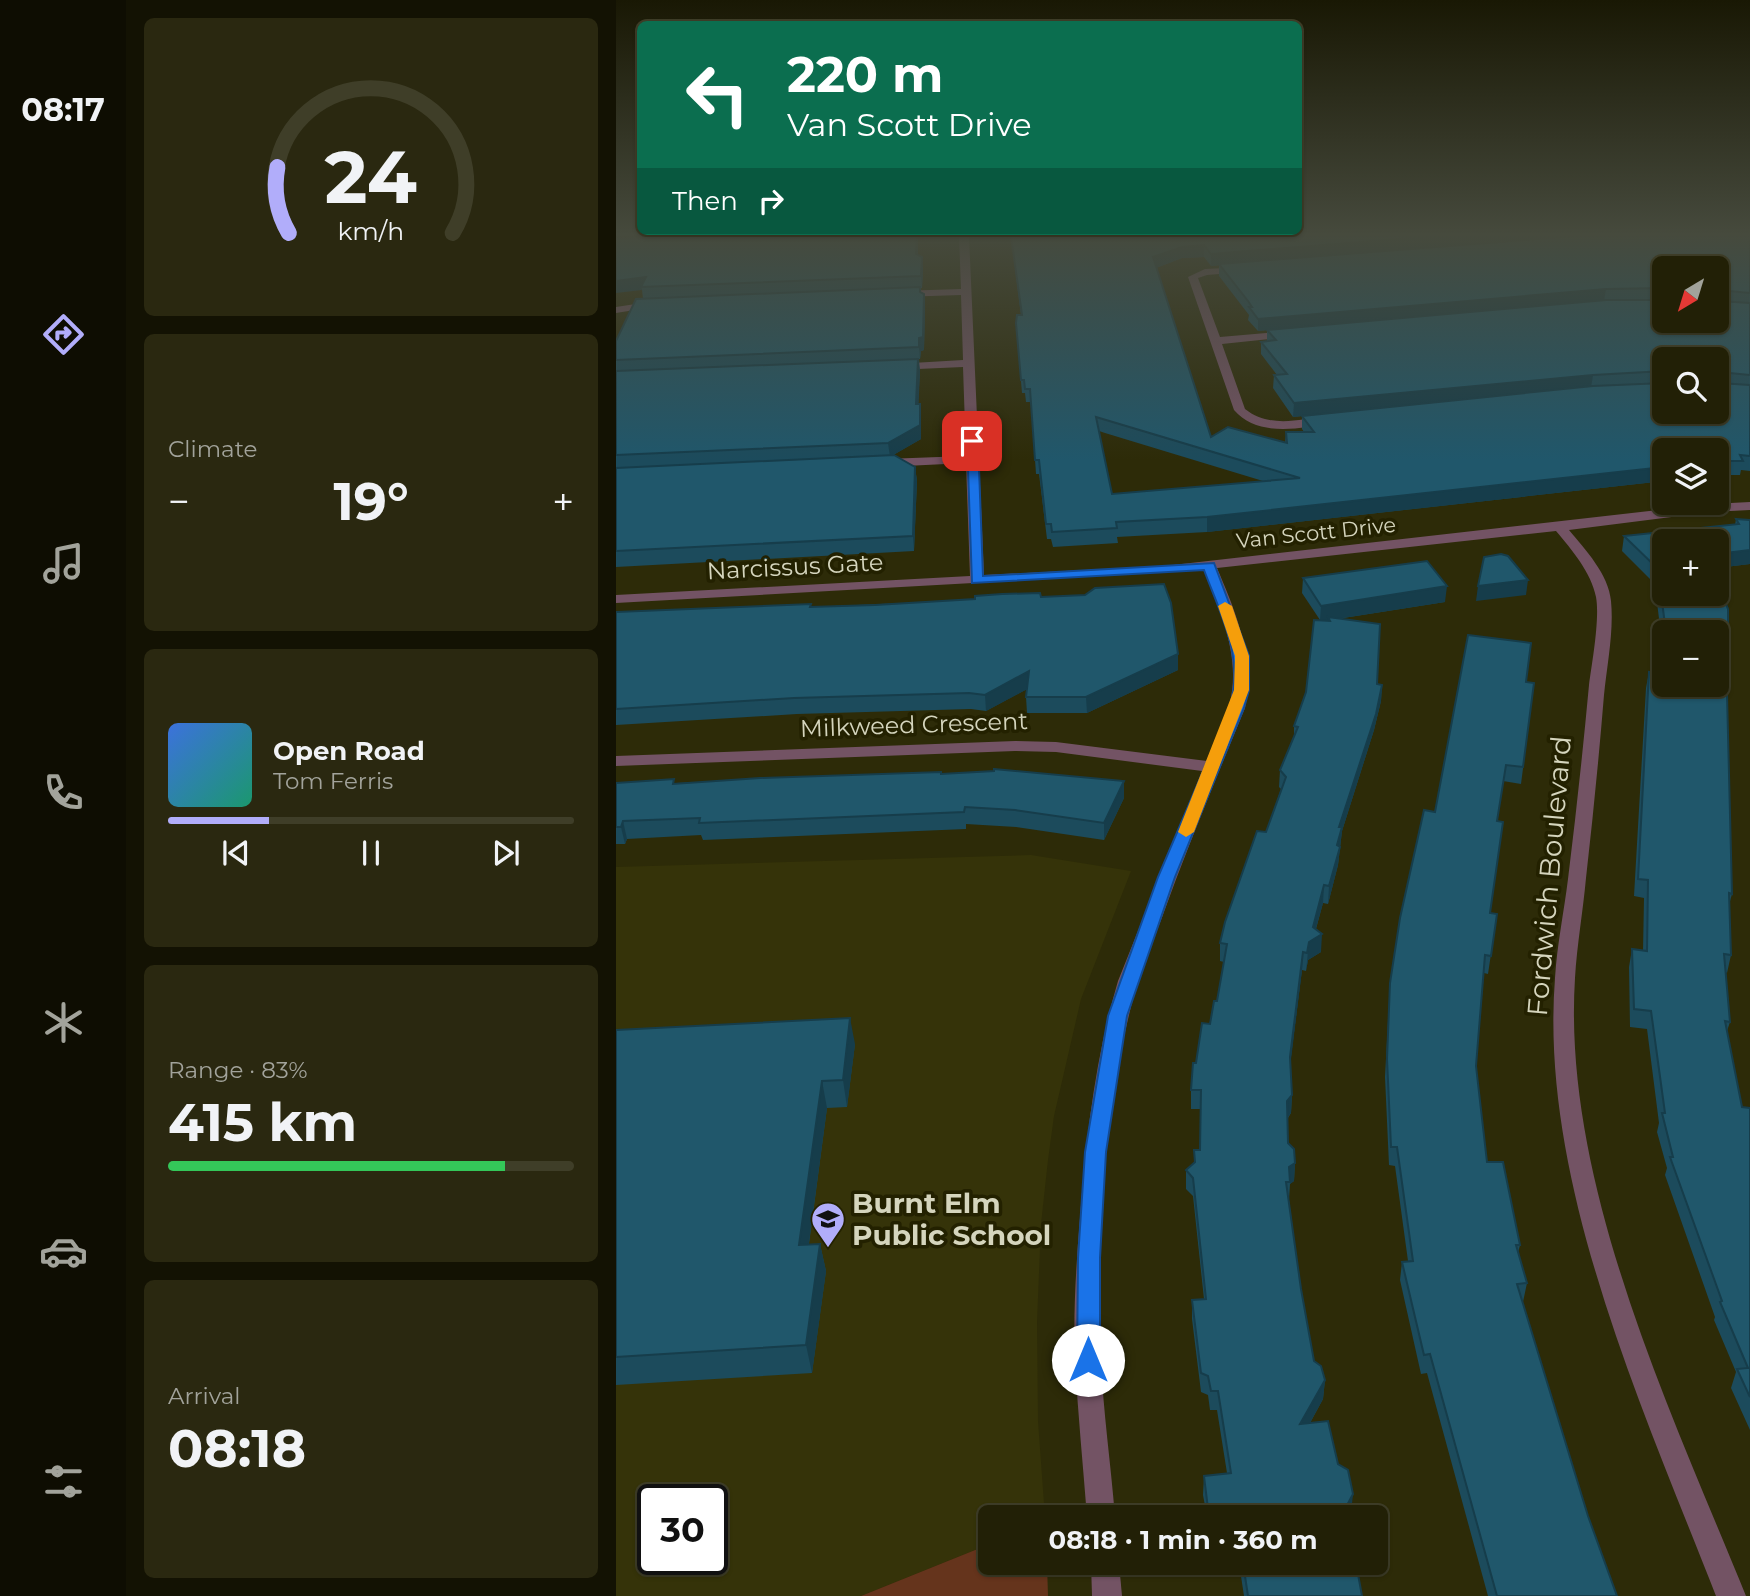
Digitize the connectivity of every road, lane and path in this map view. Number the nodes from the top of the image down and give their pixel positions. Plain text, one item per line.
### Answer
1 (967, 310) edge
2 (1205, 310) edge
3 (1300, 333) edge
4 (1215, 341) junction
5 (969, 363) junction
6 (888, 367) edge
7 (1342, 419) edge
8 (973, 459) junction
9 (872, 464) edge
10 (1750, 506) edge
11 (1559, 527) junction
12 (1209, 566) junction
13 (977, 580) junction
14 (616, 598) edge
15 (616, 761) edge
16 (1213, 767) junction
17 (1100, 1505) edge
18 (1106, 1575) edge
19 (1107, 1596) edge
20 (1731, 1596) edge

1 - 5 street
2 - 4 street
3 - 4 street
4 - 7 street
5 - 6 street
5 - 8 street
8 - 9 street
8 - 13 street
10 - 11 street, Van Scott Drive
11 - 12 street, Van Scott Drive
11 - 20 street, Fordwich Boulevard
12 - 13 street, Van Scott Drive
12 - 16 street
13 - 14 street, Narcissus Gate
15 - 16 street, Milkweed Crescent
16 - 17 street
18 - 19 street

